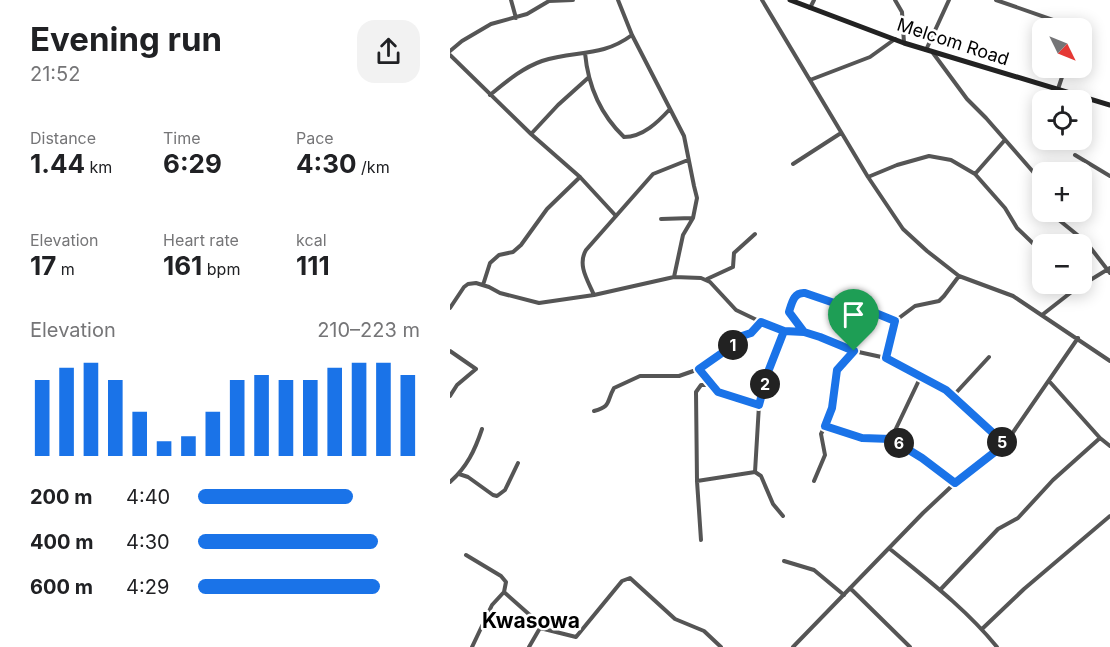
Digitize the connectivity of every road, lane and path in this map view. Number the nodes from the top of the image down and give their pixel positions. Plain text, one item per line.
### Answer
1 (511, 0) edge
2 (573, 0) edge
3 (618, 0) edge
4 (762, 0) edge
5 (790, 0) edge
6 (814, 0) edge
7 (895, 0) edge
8 (949, 0) edge
9 (996, 0) edge
10 (810, 9) junction
11 (516, 18) junction
12 (1047, 18) edge
13 (632, 35) junction
14 (895, 39) junction
15 (904, 43) junction
16 (926, 50) junction
17 (933, 52) junction
18 (450, 53) edge
19 (585, 53) junction
20 (588, 78) junction
21 (1062, 78) edge
22 (810, 80) junction
23 (1058, 90) joint
24 (490, 95) junction
25 (1092, 100) edge
26 (1110, 105) edge
27 (670, 109) junction
28 (841, 133) junction
29 (531, 134) junction
30 (1005, 141) junction
31 (1075, 154) dead end
32 (688, 160) junction
33 (793, 164) dead end
34 (1032, 171) edge
35 (975, 174) junction
36 (1110, 176) edge
37 (580, 177) junction
38 (868, 177) junction
39 (616, 216) junction
40 (693, 218) junction
41 (661, 219) dead end
42 (1061, 222) edge
43 (755, 234) dead end
44 (1032, 242) edge
45 (1109, 270) edge
46 (959, 276) junction
47 (674, 277) junction
48 (706, 279) junction
49 (1092, 280) edge
50 (483, 285) junction
51 (1069, 294) edge
52 (594, 295) junction
53 (450, 308) edge
54 (1042, 315) junction
55 (895, 321) junction
56 (761, 322) junction
57 (784, 331) junction
58 (804, 332) junction
59 (1078, 338) junction
60 (450, 351) edge
61 (854, 351) junction
62 (989, 357) dead end
63 (886, 358) junction
64 (1110, 361) edge
65 (699, 369) junction
66 (921, 376) junction
67 (1049, 381) junction
68 (712, 385) junction
69 (450, 396) edge
70 (952, 396) junction
71 (759, 405) junction
72 (594, 411) dead end
73 (825, 426) junction
74 (482, 429) dead end
75 (1100, 438) junction
76 (891, 439) junction
77 (1005, 444) junction
78 (1110, 446) edge
79 (518, 463) dead end
80 (755, 472) junction
81 (459, 474) junction
82 (697, 481) junction
83 (814, 481) dead end
84 (450, 482) edge
85 (955, 483) junction
86 (783, 516) dead end
87 (1110, 516) edge
88 (701, 540) dead end
89 (890, 549) junction
90 (466, 555) dead end
91 (784, 561) dead end
92 (850, 588) junction
93 (940, 590) junction
94 (504, 592) junction
95 (844, 595) junction
96 (540, 628) junction
97 (982, 629) junction
98 (472, 647) edge
99 (529, 647) edge
100 (721, 647) edge
101 (793, 647) edge
102 (910, 647) edge
103 (997, 647) edge

1 - 11 street
2 - 11 street
3 - 13 street
4 - 22 street
5 - 10 main road, Melcom Road
6 - 10 street
7 - 15 street
8 - 16 street
9 - 12 street
10 - 14 main road, Melcom Road
11 - 18 street
13 - 19 street
13 - 27 street
14 - 15 main road, Melcom Road
14 - 22 street
15 - 16 main road, Melcom Road
16 - 17 main road, Melcom Road
17 - 23 main road, Melcom Road
17 - 30 street
18 - 24 street
19 - 20 street
19 - 24 street
20 - 27 street
20 - 29 street
21 - 23 street
22 - 28 street
24 - 29 street
25 - 26 main road, Melcom Road
27 - 32 street
28 - 33 street
28 - 38 street
29 - 37 street
30 - 34 street
30 - 35 street
31 - 36 street
32 - 39 street
32 - 40 street
35 - 38 street
35 - 44 street
37 - 39 street
37 - 50 street
38 - 46 street
39 - 52 street
40 - 41 street
40 - 47 street
42 - 45 street
43 - 48 street
45 - 49 street
46 - 54 street
46 - 55 street
47 - 48 street
47 - 52 street
48 - 56 street
50 - 52 street
50 - 53 street
51 - 54 street
54 - 59 street
55 - 58 street
55 - 63 street
56 - 57 street
56 - 65 street
57 - 58 street
57 - 71 street
58 - 61 street
59 - 64 street
59 - 67 street
60 - 69 street
61 - 63 street
61 - 73 street
62 - 70 street
63 - 66 street
65 - 68 street
65 - 72 street
66 - 70 street
66 - 76 street
67 - 75 street
67 - 77 street
68 - 71 street
68 - 82 street
70 - 77 street
71 - 80 street
73 - 76 street
73 - 83 street
74 - 81 street
75 - 78 street
75 - 93 street
76 - 85 street
77 - 85 street
79 - 81 street
80 - 82 street
80 - 86 street
81 - 84 street
82 - 88 street
85 - 89 street
87 - 97 street
89 - 92 street
89 - 93 street
90 - 94 street
91 - 95 street
92 - 95 street
92 - 102 street
93 - 97 street
94 - 96 street
94 - 98 street
95 - 101 street
96 - 99 street
96 - 100 street
97 - 103 street

